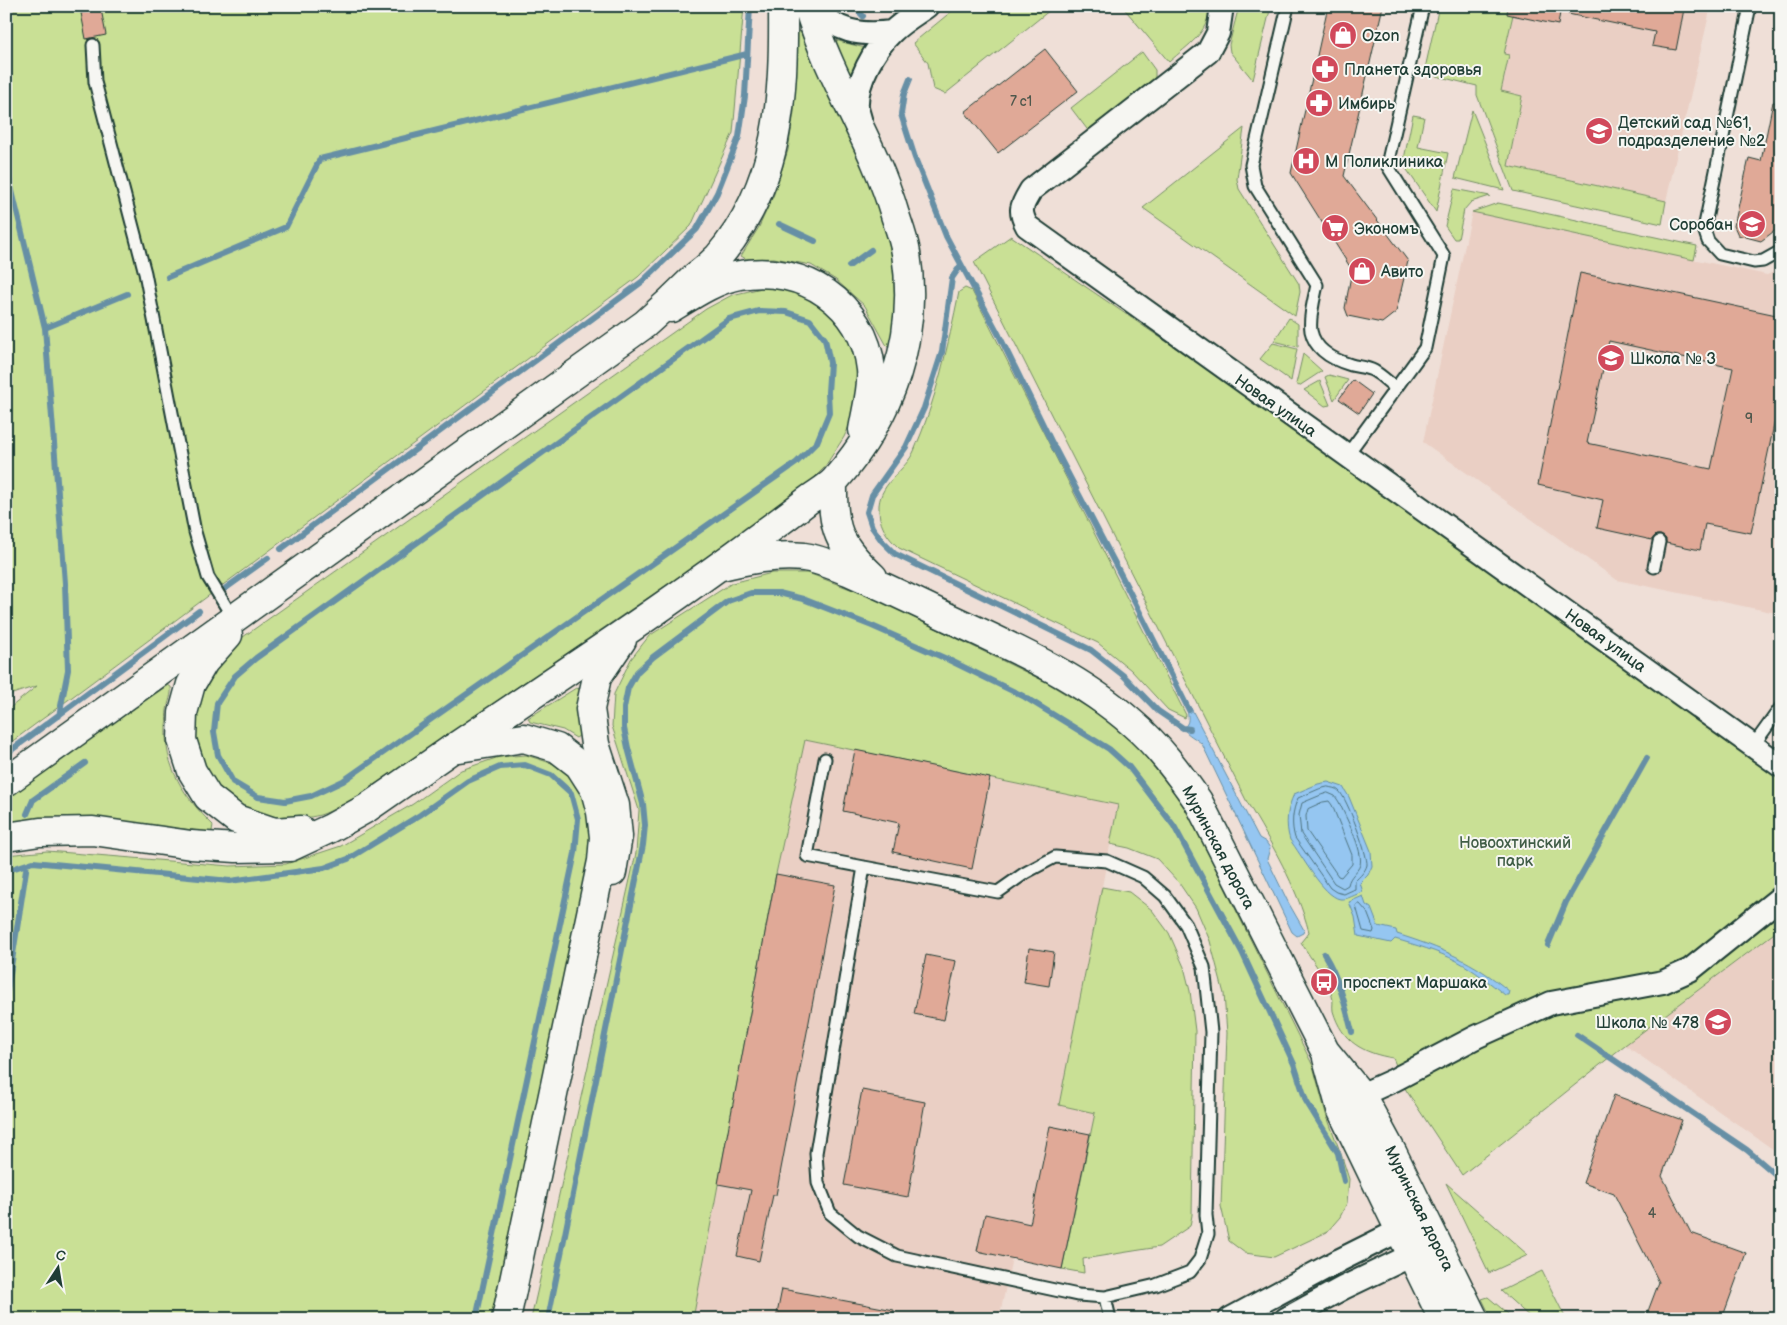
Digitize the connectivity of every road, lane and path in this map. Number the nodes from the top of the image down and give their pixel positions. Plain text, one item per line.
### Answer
1 (783, 6) edge
2 (808, 6) edge
3 (812, 6) edge
4 (927, 6) edge
5 (1222, 6) edge
6 (1288, 6) edge
7 (1423, 6) edge
8 (1750, 6) edge
9 (892, 32) junction
10 (93, 45) dead end
11 (863, 132) junction
12 (1781, 251) edge
13 (646, 324) junction
14 (1396, 388) junction
15 (860, 446) junction
16 (1347, 455) junction
17 (833, 482) junction
18 (1659, 542) dead end
19 (718, 567) junction
20 (1654, 568) dead end
21 (881, 585) junction
22 (261, 599) junction
23 (233, 618) junction
24 (630, 629) junction
25 (1781, 707) edge
26 (1753, 746) junction
27 (452, 749) junction
28 (826, 759) dead end
29 (1781, 766) edge
30 (6, 782) edge
31 (331, 828) junction
32 (6, 837) edge
33 (864, 867) junction
34 (1781, 898) edge
35 (1326, 1051) junction
36 (1361, 1095) junction
37 (1400, 1230) junction
38 (1430, 1231) junction
39 (1412, 1255) junction
40 (1105, 1297) junction
41 (506, 1319) edge
42 (519, 1319) edge
43 (1110, 1319) edge
44 (1230, 1319) edge
45 (1286, 1319) edge
46 (1443, 1319) edge
47 (1474, 1319) edge

1 - 13 main road
2 - 11 main road
3 - 9 street
4 - 9 street
5 - 16 street, Новая улица
6 - 14 lane
7 - 14 lane
8 - 12 lane
9 - 11 street
10 - 23 lane
11 - 15 main road
13 - 15 main road
13 - 22 main road
14 - 16 lane
15 - 17 main road
16 - 26 street, Новая улица
17 - 19 main road
17 - 21 main road, Муринская дорога
18 - 20 lane
19 - 21 main road, Муринская дорога
19 - 24 main road
21 - 35 main road, Муринская дорога
22 - 23 main road
22 - 31 main road
23 - 30 main road
24 - 27 main road
24 - 42 main road
25 - 26 lane
26 - 29 street, Новая улица
27 - 31 main road
27 - 41 main road
28 - 33 lane
31 - 32 main road
33 - 40 lane
33 - 40 lane
34 - 36 street
35 - 36 main road, Муринская дорога
35 - 37 main road, Муринская дорога
36 - 38 main road, Муринская дорога
37 - 38 street
37 - 39 main road, Муринская дорога
37 - 44 street
38 - 39 street
38 - 47 main road, Муринская дорога
39 - 45 street
39 - 46 main road, Муринская дорога
40 - 43 lane

